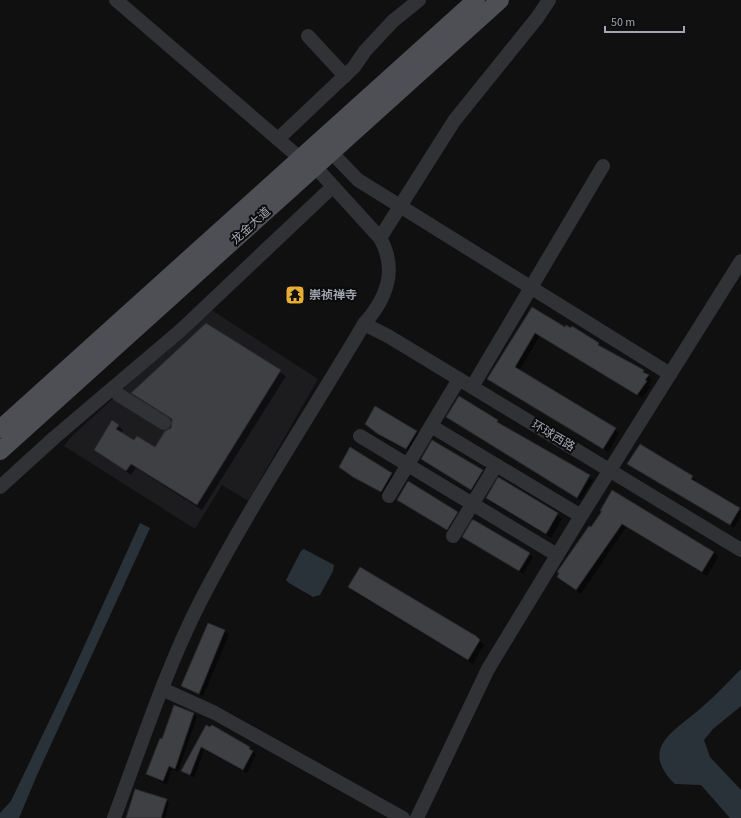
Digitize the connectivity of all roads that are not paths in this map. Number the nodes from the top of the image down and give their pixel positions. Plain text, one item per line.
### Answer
1 (116, 0) edge
2 (419, 0) edge
3 (476, 0) edge
4 (500, 0) edge
5 (549, 0) edge
6 (308, 36) dead end
7 (345, 76) junction
8 (278, 139) junction
9 (332, 153) junction
10 (306, 163) junction
11 (603, 166) dead end
12 (327, 192) junction
13 (400, 206) junction
14 (380, 238) junction
15 (741, 261) edge
16 (532, 288) junction
17 (364, 324) junction
18 (670, 374) junction
19 (459, 379) junction
20 (472, 387) junction
21 (113, 388) junction
22 (164, 423) dead end
23 (431, 426) junction
24 (0, 429) edge
25 (360, 436) dead end
26 (0, 451) edge
27 (408, 465) junction
28 (496, 465) junction
29 (610, 470) junction
30 (0, 487) edge
31 (389, 496) dead end
32 (473, 504) junction
33 (581, 516) junction
34 (454, 536) dead end
35 (741, 550) edge
36 (557, 555) junction
37 (162, 690) junction
38 (114, 818) edge
39 (403, 818) edge
40 (417, 818) edge

1 - 8 street
2 - 7 street
3 - 10 main road, 龙金大道
4 - 9 main road, 龙金大道
5 - 13 street
6 - 7 street
7 - 8 street
8 - 10 street
9 - 10 main road, 龙金大道
9 - 13 street
10 - 12 street
10 - 14 street
10 - 24 main road, 龙金大道
10 - 26 main road, 龙金大道
11 - 16 street
12 - 17 street
12 - 21 street
13 - 14 street
13 - 16 street
14 - 17 street
15 - 18 street
16 - 18 street
16 - 20 street
17 - 19 street, 环球西路
17 - 37 street
18 - 29 street
19 - 20 street, 环球西路
19 - 23 street
20 - 29 street, 环球西路
21 - 22 street
21 - 30 street
23 - 27 street
23 - 28 street
25 - 27 street
27 - 31 street
27 - 32 street
28 - 32 street
28 - 33 street
29 - 33 street
29 - 35 street, 环球西路
32 - 34 street
32 - 36 street
33 - 36 street
36 - 40 street
37 - 38 street
37 - 39 street

